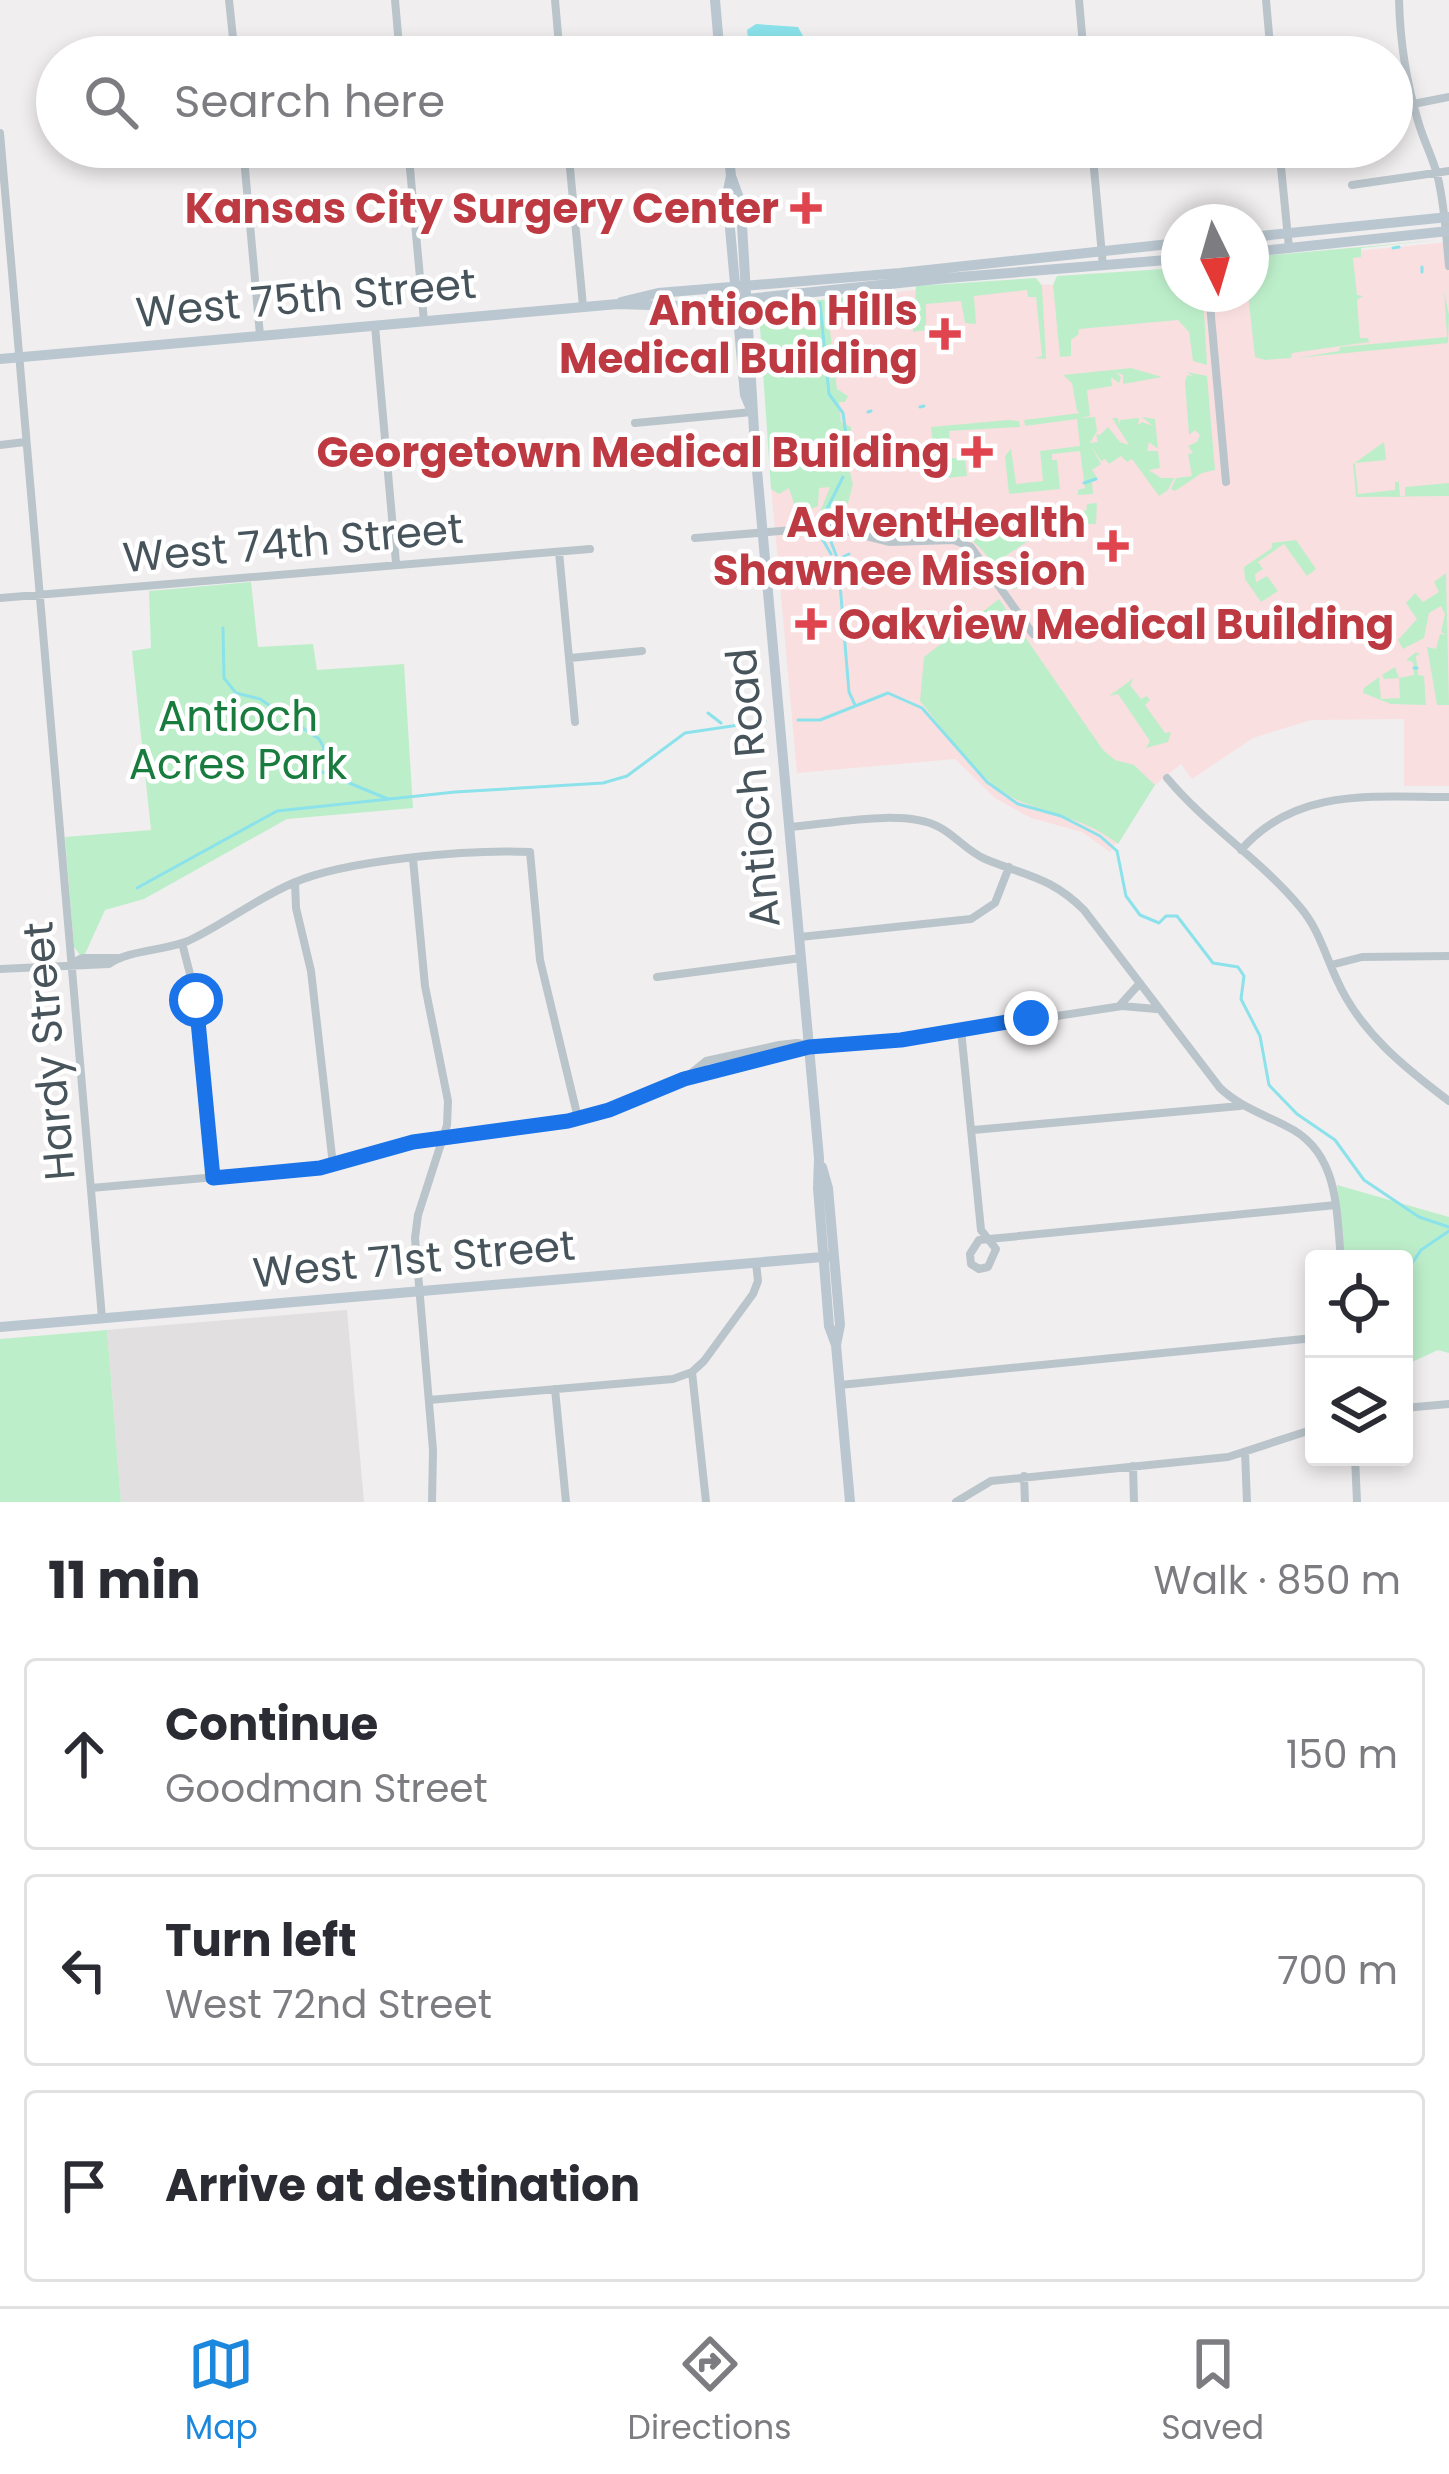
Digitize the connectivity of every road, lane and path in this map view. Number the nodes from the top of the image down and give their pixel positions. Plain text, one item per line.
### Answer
1 (230, 0) edge
2 (395, 0) edge
3 (555, 0) edge
4 (715, 0) edge
5 (1078, 0) edge
6 (1266, 0) edge
7 (1399, 0) edge
8 (233, 36) edge
9 (398, 36) edge
10 (558, 36) edge
11 (718, 36) edge
12 (1082, 36) edge
13 (1269, 36) edge
14 (1402, 36) edge
15 (1449, 98) edge
16 (1413, 104) joint
17 (0, 133) edge
18 (245, 168) edge
19 (410, 168) edge
20 (570, 168) edge
21 (730, 168) edge
22 (1094, 168) edge
23 (1281, 168) edge
24 (1436, 171) junction
25 (1449, 171) edge
26 (1352, 185) dead end
27 (1448, 217) edge
28 (1287, 233) junction
29 (1448, 234) edge
30 (1269, 235) edge
31 (1161, 245) edge
32 (1289, 248) junction
33 (1101, 250) junction
34 (1269, 250) edge
35 (1449, 254) edge
36 (1161, 261) edge
37 (1103, 266) junction
38 (1449, 266) edge
39 (740, 285) junction
40 (741, 300) junction
41 (618, 304) junction
42 (583, 307) junction
43 (1211, 312) edge
44 (424, 320) junction
45 (375, 326) junction
46 (260, 335) junction
47 (18, 357) junction
48 (0, 359) edge
49 (752, 412) junction
50 (635, 423) dead end
51 (25, 442) junction
52 (0, 445) edge
53 (1226, 482) dead end
54 (762, 533) junction
55 (695, 538) dead end
56 (590, 549) dead end
57 (560, 552) junction
58 (396, 563) junction
59 (38, 594) junction
60 (0, 598) edge
61 (1033, 634) dead end
62 (642, 651) dead end
63 (570, 658) junction
64 (575, 722) dead end
65 (1167, 778) dead end
66 (1449, 797) edge
67 (790, 827) junction
68 (1241, 850) junction
69 (413, 859) junction
70 (1009, 867) junction
71 (295, 882) junction
72 (279, 889) junction
73 (296, 908) junction
74 (800, 937) junction
75 (182, 943) junction
76 (1449, 956) edge
77 (801, 958) junction
78 (71, 963) junction
79 (1331, 965) junction
80 (0, 969) edge
81 (657, 977) dead end
82 (1140, 983) junction
83 (1115, 1007) junction
84 (1158, 1009) junction
85 (962, 1030) junction
86 (809, 1047) junction
87 (1217, 1082) junction
88 (1449, 1100) edge
89 (1244, 1106) junction
90 (1207, 1107) junction
91 (578, 1118) junction
92 (973, 1130) junction
93 (443, 1140) junction
94 (333, 1165) junction
95 (213, 1178) junction
96 (91, 1189) junction
97 (1336, 1205) junction
98 (1340, 1250) edge
99 (828, 1256) junction
100 (756, 1262) junction
101 (418, 1291) junction
102 (102, 1318) junction
103 (0, 1327) edge
104 (1305, 1339) edge
105 (692, 1372) junction
106 (840, 1384) junction
107 (555, 1389) junction
108 (429, 1400) junction
109 (1449, 1404) edge
110 (1413, 1407) edge
111 (1305, 1432) edge
112 (1245, 1453) junction
113 (1132, 1466) junction
114 (1355, 1466) edge
115 (1024, 1476) junction
116 (432, 1502) edge
117 (566, 1502) edge
118 (706, 1502) edge
119 (850, 1502) edge
120 (956, 1502) edge
121 (1024, 1502) edge
122 (1134, 1502) edge
123 (1247, 1502) edge
124 (1357, 1502) edge

1 - 8 street
2 - 9 street
3 - 10 street
4 - 11 main road
5 - 12 street
6 - 13 street
7 - 14 street
15 - 16 street
16 - 24 street
17 - 47 street, Hardy Street
18 - 46 street
19 - 44 street
20 - 42 street
21 - 39 main road, Antioch Road
22 - 33 street
23 - 28 street
24 - 25 street
24 - 26 street
24 - 27 street
27 - 28 main road
27 - 29 street
28 - 30 main road
28 - 32 street
29 - 32 main road
29 - 35 street
31 - 33 main road, West 75th Street
32 - 34 main road
33 - 37 street
33 - 39 main road, West 75th Street
35 - 38 street
36 - 37 main road, West 75th Street
37 - 40 main road, West 75th Street
39 - 40 main road, Antioch Road
39 - 41 main road, West 75th Street
40 - 41 main road, West 75th Street
40 - 49 main road, Antioch Road
41 - 42 main road, West 75th Street
42 - 44 main road, West 75th Street
43 - 53 street
44 - 45 main road, West 75th Street
45 - 46 main road, West 75th Street
45 - 58 street
46 - 47 main road, West 75th Street
47 - 48 main road, West 75th Street
47 - 51 street, Hardy Street
49 - 50 street
49 - 54 main road, Antioch Road
51 - 52 street
51 - 59 street, Hardy Street
54 - 55 street
54 - 61 street
54 - 67 main road, Antioch Road
56 - 57 street, West 74th Street
57 - 58 street, West 74th Street
57 - 63 street
58 - 59 street, West 74th Street
59 - 60 street, West 74th Street
59 - 78 street, Hardy Street
62 - 63 street
63 - 64 street
65 - 68 street
66 - 68 street
67 - 70 street
67 - 74 main road, Antioch Road
68 - 79 street
69 - 71 street
69 - 91 street
69 - 93 street
70 - 74 street
70 - 82 street
71 - 72 street
71 - 73 street
72 - 73 street
72 - 75 street
73 - 94 street
74 - 77 main road, Antioch Road
75 - 78 street
75 - 95 street
76 - 79 street
77 - 81 street
77 - 86 main road, Antioch Road
78 - 80 street
78 - 96 street, Hardy Street
79 - 88 street
82 - 83 street
82 - 84 street
83 - 84 street
83 - 85 street
84 - 87 street
85 - 86 street
85 - 92 street
86 - 91 street
86 - 99 main road, Antioch Road
87 - 89 street
87 - 90 street
89 - 90 street
89 - 97 street
90 - 92 street
91 - 93 street
92 - 97 street
93 - 94 street
93 - 101 street
94 - 95 street
95 - 96 street
96 - 102 street, Hardy Street
97 - 98 street
99 - 100 main road, West 71st Street
99 - 106 main road, Antioch Road
100 - 101 main road, West 71st Street
100 - 105 street
101 - 102 main road, West 71st Street
101 - 108 street
102 - 103 main road, West 71st Street
104 - 106 street
105 - 107 street
105 - 118 street
106 - 119 main road, Antioch Road
107 - 108 street
107 - 117 street
108 - 116 street
109 - 110 street
111 - 112 street
112 - 113 street
112 - 123 street
113 - 115 street
113 - 122 street
114 - 124 street
115 - 120 street
115 - 121 street

